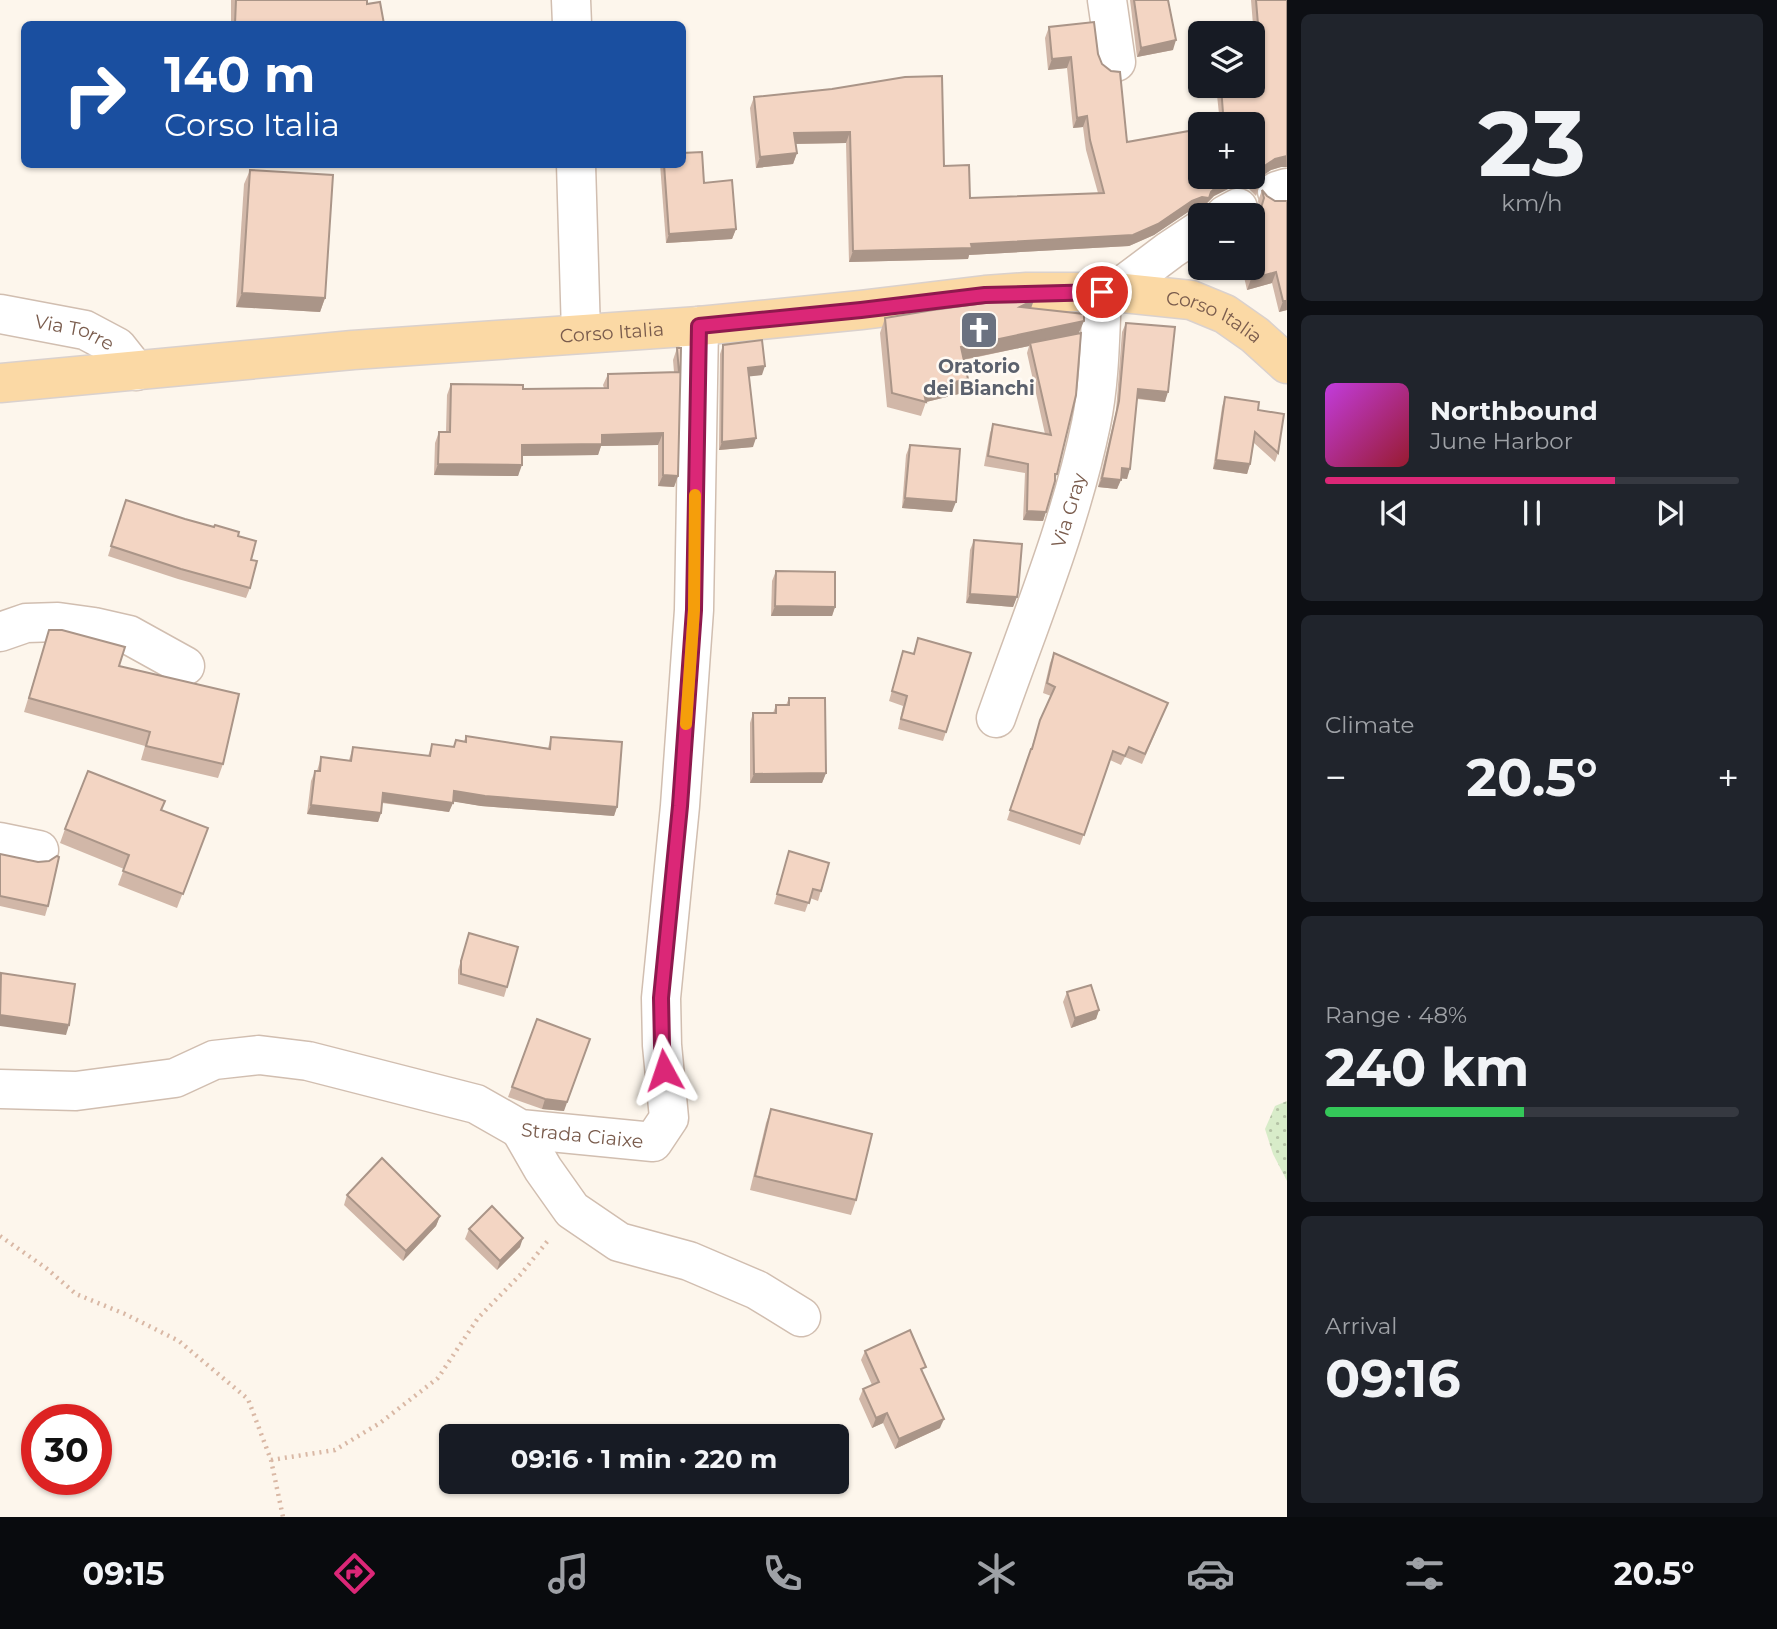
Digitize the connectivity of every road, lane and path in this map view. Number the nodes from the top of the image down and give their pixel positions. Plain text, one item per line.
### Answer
1 (571, 0) edge
2 (1107, 0) edge
3 (572, 21) edge
4 (1116, 62) dead end
5 (576, 168) edge
6 (1178, 237) edge
7 (1108, 292) junction
8 (0, 314) edge
9 (699, 326) junction
10 (581, 333) junction
11 (1287, 364) edge
12 (136, 371) junction
13 (0, 383) edge
14 (0, 632) edge
15 (185, 666) dead end
16 (996, 719) dead end
17 (0, 842) edge
18 (39, 850) dead end
19 (0, 1089) edge
20 (520, 1129) junction
21 (572, 1210) junction
22 (0, 1236) edge
23 (801, 1317) dead end
24 (271, 1460) junction
25 (283, 1517) edge

1 - 3 street
2 - 4 street
5 - 10 street
6 - 7 street
7 - 9 main road, Corso Italia
7 - 11 main road, Corso Italia
7 - 16 street, Via Gray
8 - 12 street, Via Torre
9 - 10 main road, Corso Italia
9 - 20 street, Strada Ciaixe
10 - 12 main road, Corso Italia
12 - 13 main road, Corso Italia
14 - 15 street
17 - 18 street
19 - 20 street, Strada Ciaixe
20 - 21 street
21 - 23 street
21 - 24 path
22 - 24 path
24 - 25 path

